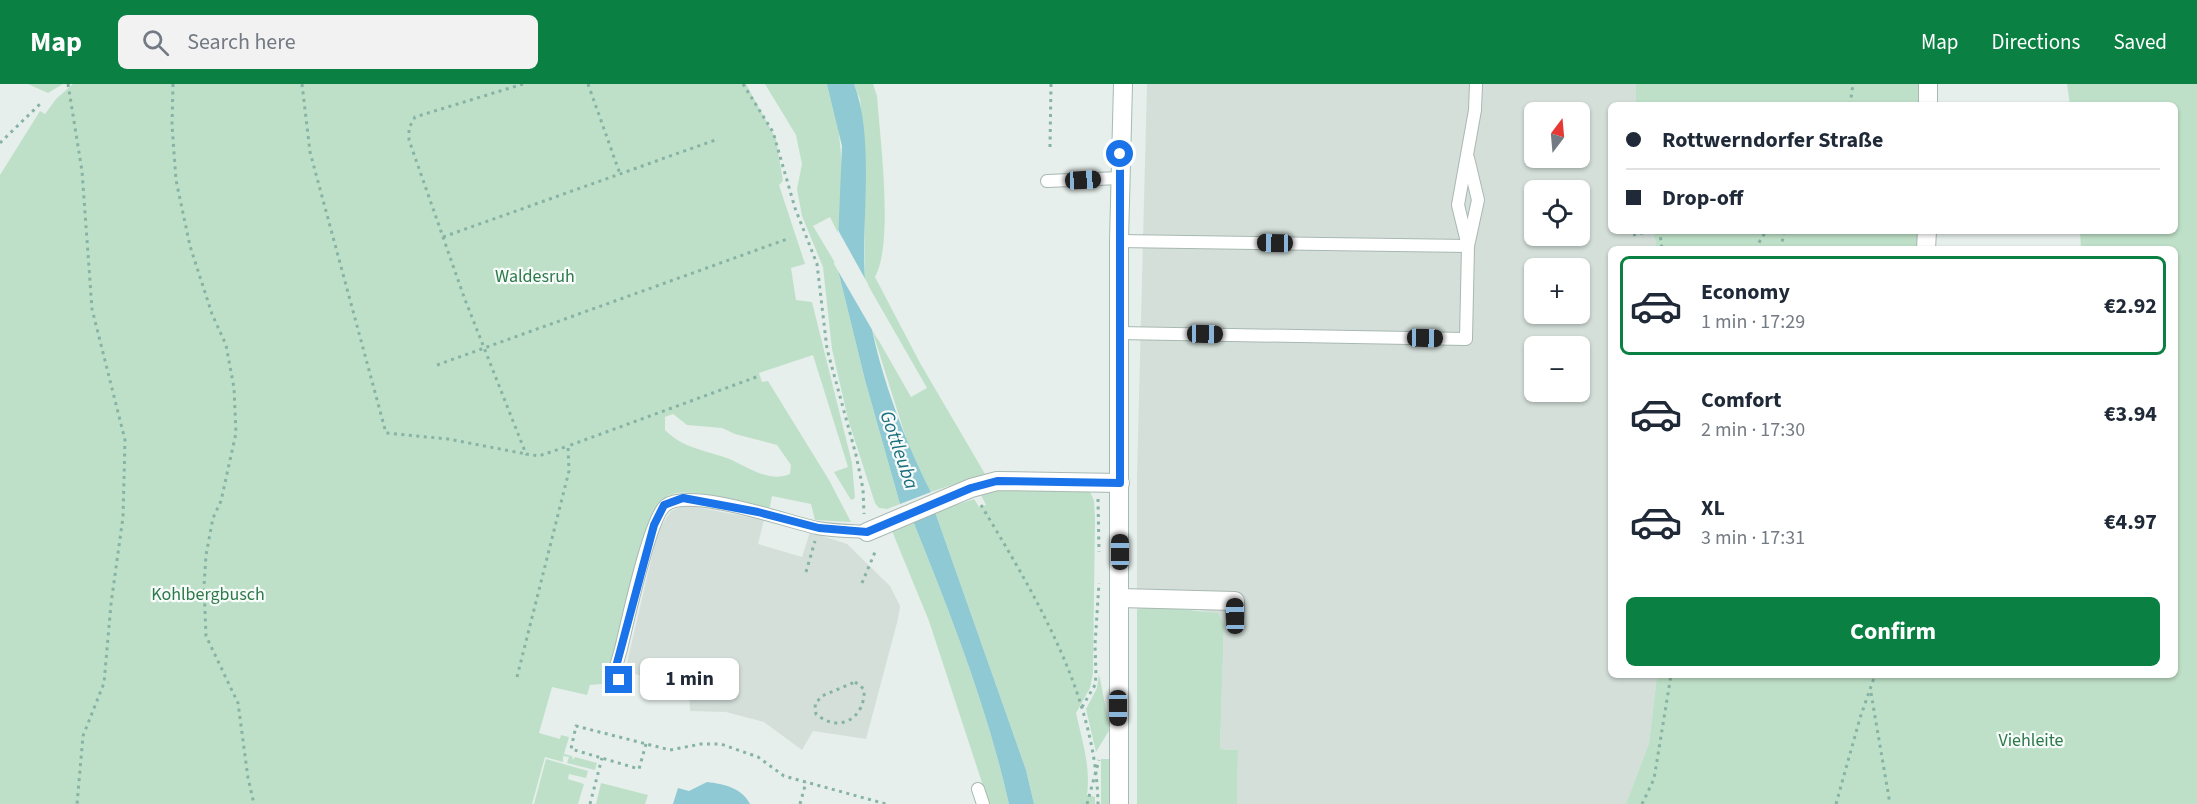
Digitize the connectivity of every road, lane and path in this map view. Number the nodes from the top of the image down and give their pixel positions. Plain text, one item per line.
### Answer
1 (68, 84) edge
2 (173, 84) edge
3 (302, 84) edge
4 (523, 84) edge
5 (588, 84) edge
6 (743, 84) edge
7 (1051, 84) edge
8 (1123, 84) edge
9 (1476, 84) edge
10 (1853, 84) edge
11 (1928, 84) edge
12 (42, 102) dead end
13 (1850, 102) edge
14 (1928, 102) edge
15 (718, 139) dead end
16 (0, 143) edge
17 (1050, 147) dead end
18 (1468, 158) junction
19 (620, 174) junction
20 (1120, 178) junction
21 (1047, 181) dead end
22 (1641, 234) edge
23 (1633, 236) dead end
24 (443, 237) junction
25 (790, 238) dead end
26 (1119, 241) junction
27 (1468, 246) junction
28 (1119, 333) junction
29 (484, 348) junction
30 (437, 365) dead end
31 (759, 376) dead end
32 (568, 446) junction
33 (526, 454) junction
34 (1096, 482) junction
35 (1120, 483) junction
36 (971, 488) junction
37 (819, 528) junction
38 (867, 532) junction
39 (875, 552) dead end
40 (1099, 556) dead end
41 (806, 572) dead end
42 (1099, 579) dead end
43 (862, 583) dead end
44 (1120, 598) junction
45 (1235, 616) dead end
46 (517, 677) dead end
47 (1671, 678) edge
48 (1874, 678) edge
49 (619, 680) dead end
50 (864, 689) joint
51 (1870, 691) junction
52 (1081, 708) junction
53 (646, 744) junction
54 (602, 758) junction
55 (1095, 771) junction
56 (806, 782) junction
57 (978, 789) dead end
58 (77, 804) edge
59 (254, 804) edge
60 (590, 804) edge
61 (800, 804) edge
62 (886, 804) edge
63 (983, 804) edge
64 (1087, 804) edge
65 (1098, 804) edge
66 (1119, 804) edge
67 (1642, 804) edge
68 (1836, 804) edge
69 (1890, 804) edge

1 - 58 path
2 - 59 path
3 - 33 path
4 - 24 path
5 - 19 path
6 - 38 path
7 - 17 path
8 - 20 main road
9 - 18 lane
10 - 13 path
11 - 14 main road
12 - 16 path
15 - 19 path
18 - 27 lane
18 - 27 lane
19 - 24 path
20 - 21 lane
20 - 26 main road
22 - 23 path
24 - 29 path
25 - 29 path
26 - 27 lane
26 - 28 main road
27 - 28 lane
28 - 35 main road
29 - 30 path
29 - 33 path
31 - 32 path
32 - 33 path
32 - 46 path
34 - 35 main road
34 - 36 main road
34 - 40 path
35 - 44 main road
36 - 38 main road
36 - 52 path
37 - 38 lane
37 - 41 path
37 - 49 lane
39 - 43 path
42 - 52 path
44 - 45 main road
44 - 66 main road
47 - 67 path
48 - 51 path
50 - 50 path
51 - 68 path
51 - 69 path
52 - 55 path
53 - 54 path
53 - 54 path
53 - 56 path
54 - 60 path
55 - 64 path
55 - 65 path
56 - 61 path
56 - 62 path
57 - 63 lane

